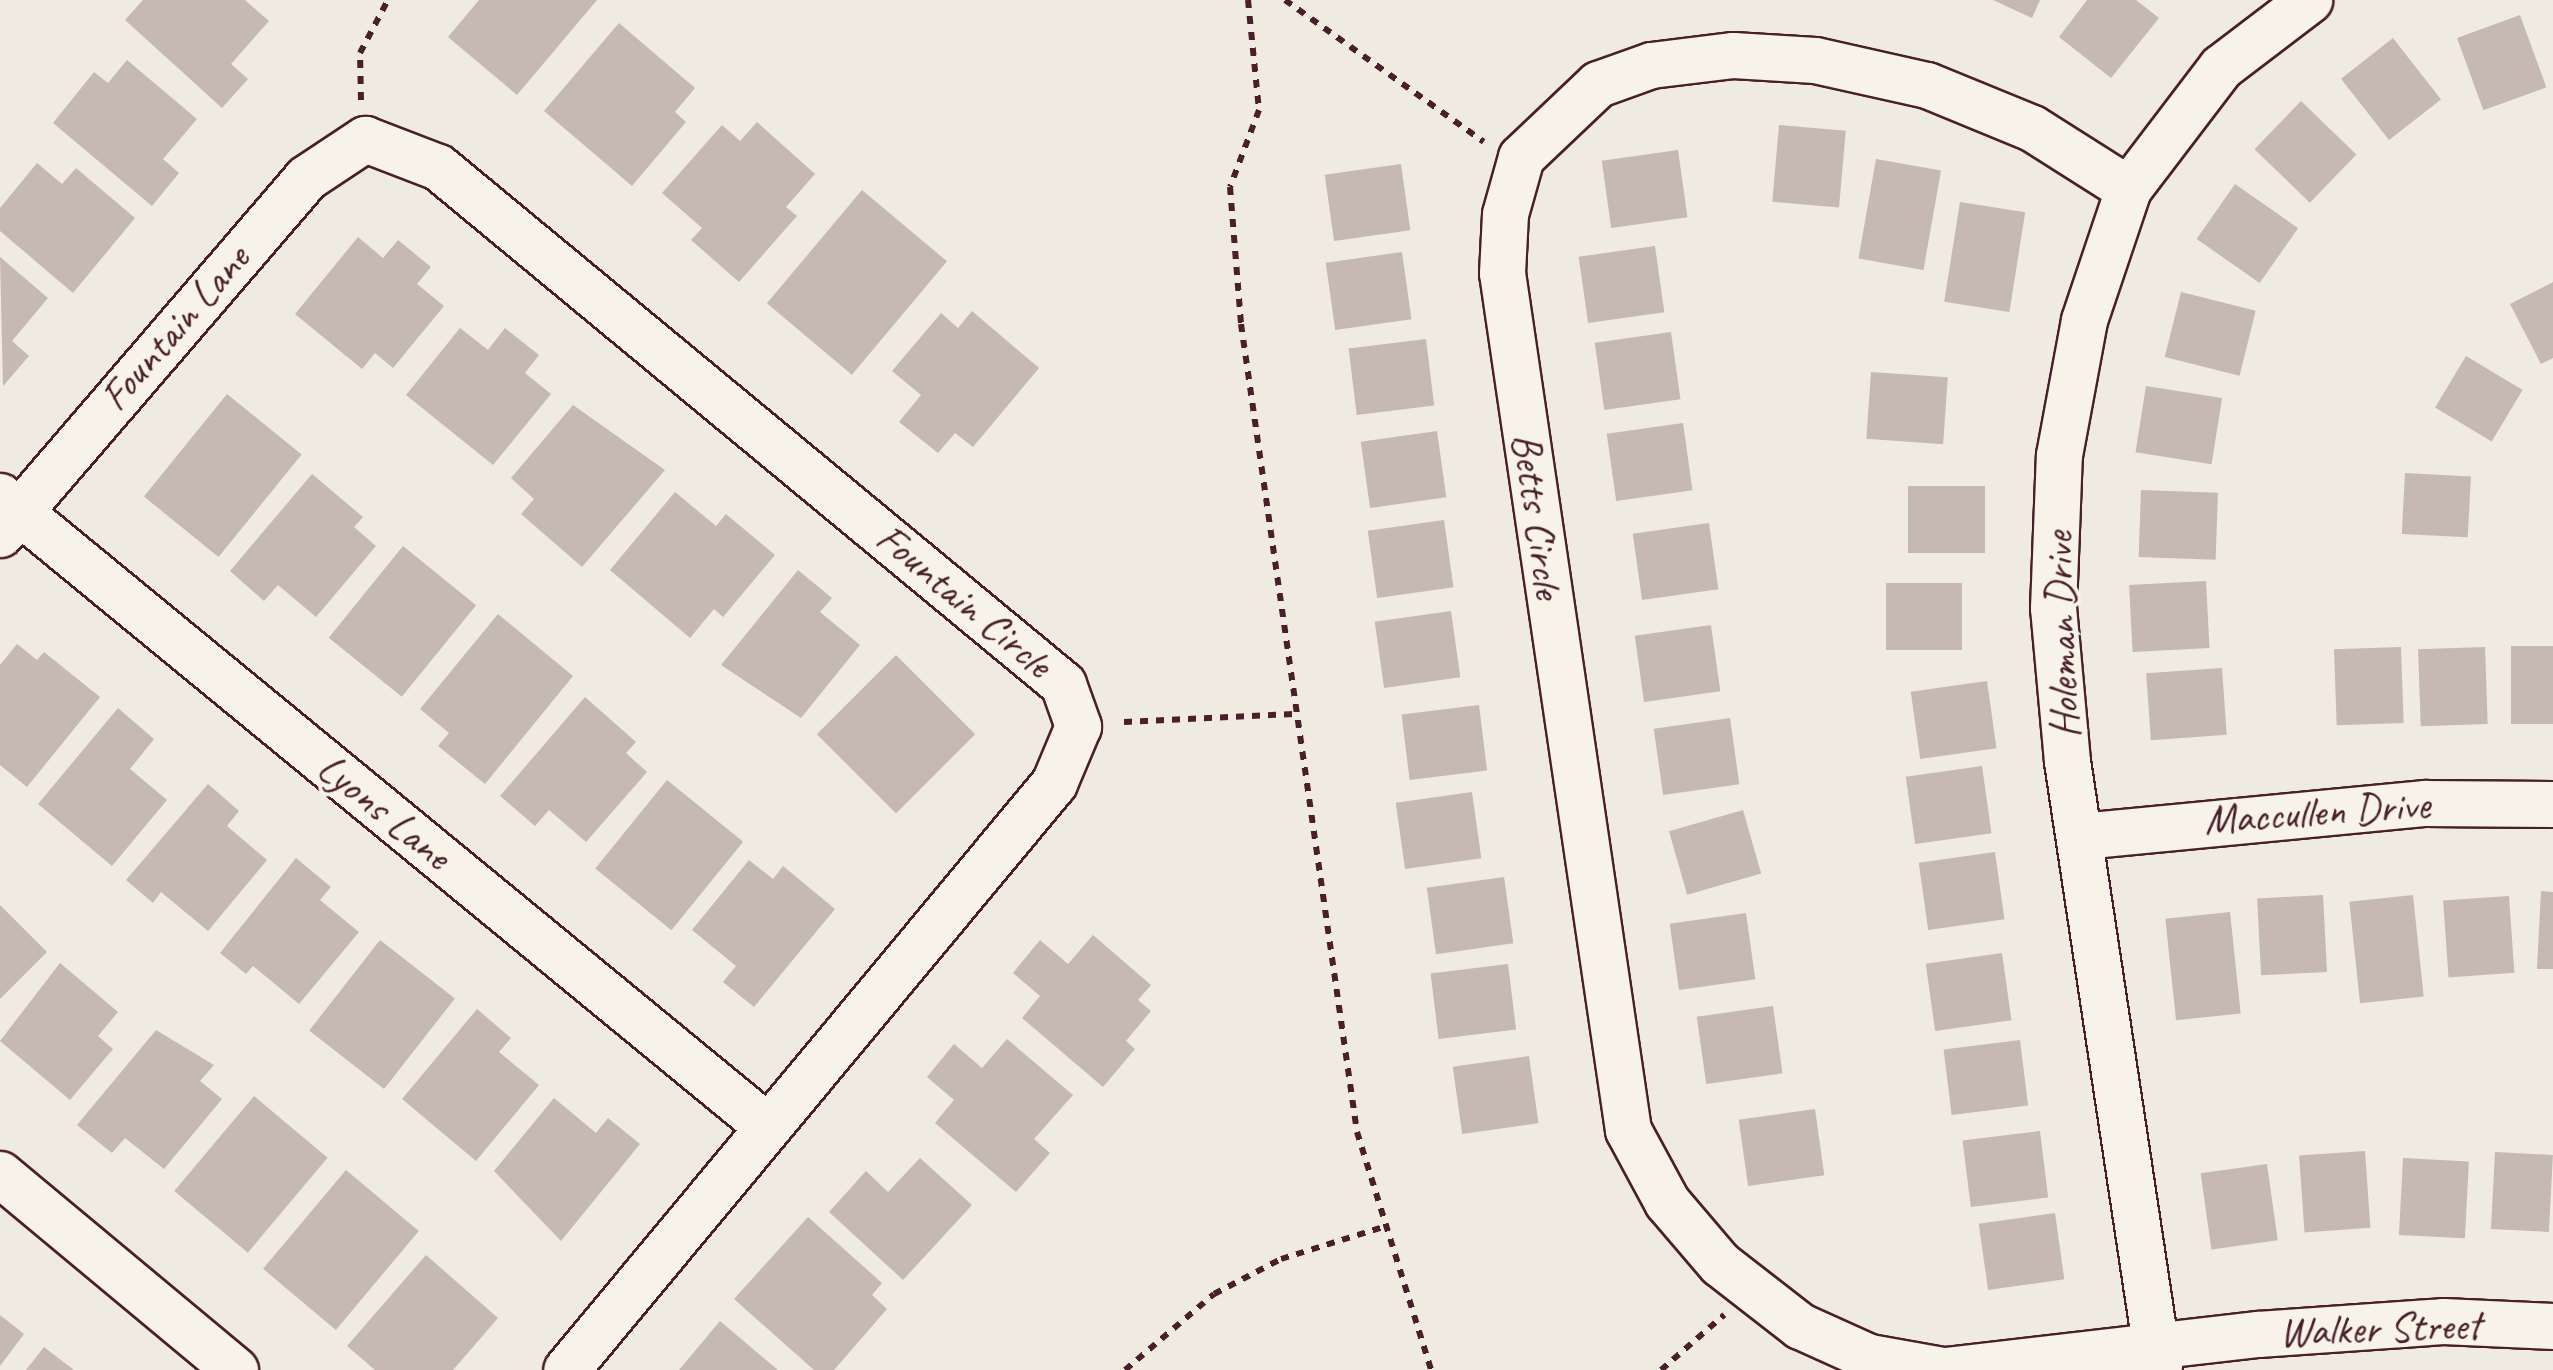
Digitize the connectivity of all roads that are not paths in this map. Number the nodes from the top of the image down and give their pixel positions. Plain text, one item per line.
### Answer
1 (2309, 0) edge
2 (365, 139) joint
3 (2128, 189) junction
4 (6, 514) edge
5 (2553, 804) edge
6 (2081, 836) junction
7 (768, 1127) junction
8 (0, 1174) edge
9 (2553, 1326) edge
10 (2157, 1359) edge
11 (2030, 1364) joint
12 (236, 1370) edge
13 (566, 1370) edge
14 (1944, 1370) edge

1 - 3 street, Holeman Drive
2 - 4 street, Fountain Lane
2 - 7 street, Fountain Circle
3 - 6 street, Holeman Drive
3 - 14 street, Betts Circle
4 - 7 street, Lyons Lane
5 - 6 street, Maccullen Drive
6 - 10 street, Holeman Drive
7 - 13 street, Fountain Circle
8 - 12 street
9 - 10 street, Walker Street
10 - 11 street, Walker Street
11 - 14 street, Betts Circle

